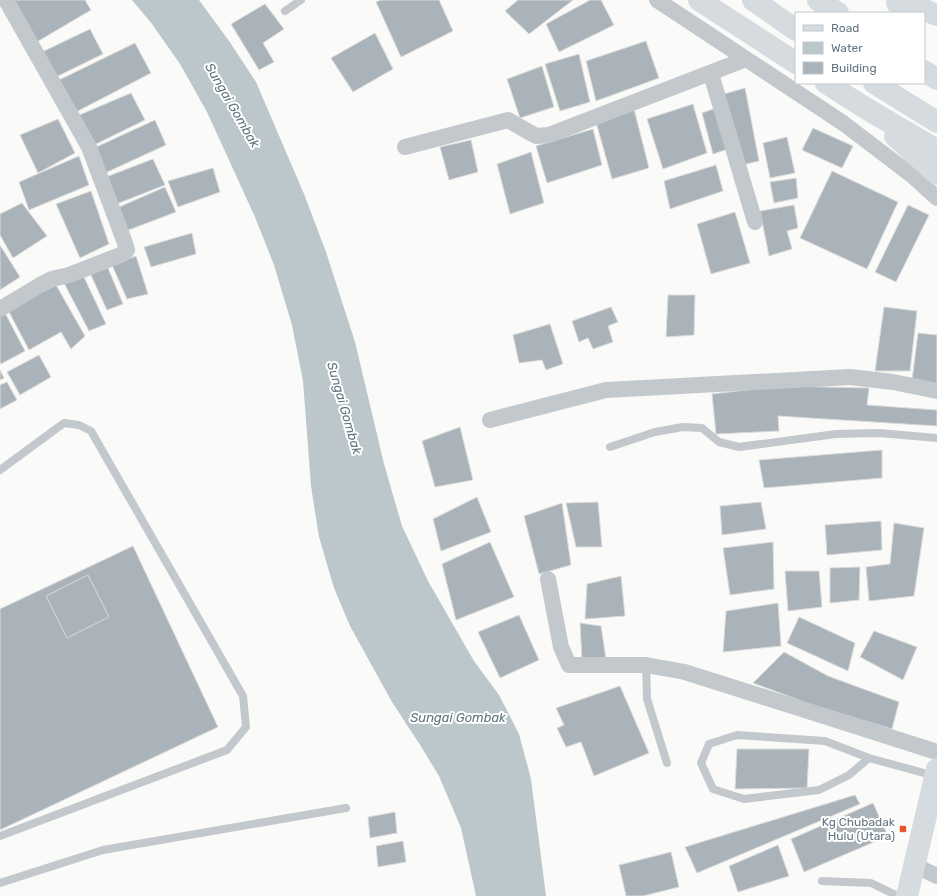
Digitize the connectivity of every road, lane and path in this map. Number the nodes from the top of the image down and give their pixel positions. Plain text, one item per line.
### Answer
1 (6, 0) edge
2 (301, 0) edge
3 (657, 0) edge
4 (699, 0) edge
5 (753, 0) edge
6 (818, 0) edge
7 (900, 5) edge
8 (285, 11) dead end
9 (836, 12) edge
10 (937, 15) edge
11 (925, 22) edge
12 (795, 29) edge
13 (937, 30) edge
14 (746, 59) junction
15 (795, 63) edge
16 (925, 72) edge
17 (711, 74) junction
18 (937, 79) edge
19 (828, 84) edge
20 (876, 84) edge
21 (867, 110) junction
22 (937, 122) edge
23 (404, 147) dead end
24 (937, 150) edge
25 (937, 174) edge
26 (937, 198) edge
27 (755, 222) dead end
28 (0, 309) edge
29 (937, 390) edge
30 (490, 420) dead end
31 (937, 438) edge
32 (610, 447) dead end
33 (0, 470) edge
34 (548, 579) dead end
35 (646, 665) junction
36 (937, 752) edge
37 (868, 758) junction
38 (667, 763) dead end
39 (936, 774) edge
40 (346, 808) dead end
41 (0, 836) edge
42 (914, 865) junction
43 (937, 876) edge
44 (822, 881) dead end
45 (0, 883) edge
46 (898, 896) edge
47 (907, 896) edge

1 - 28 street
2 - 8 lane
3 - 14 street
4 - 15 main road
5 - 12 main road
6 - 9 main road
7 - 10 main road
11 - 13 main road
14 - 17 street
14 - 26 street
16 - 18 main road
17 - 23 street
17 - 27 street
19 - 21 main road
20 - 22 main road
21 - 24 main road
21 - 25 main road
29 - 30 street
31 - 32 lane
33 - 41 lane
34 - 35 street
35 - 36 street
35 - 38 lane
37 - 37 lane
37 - 39 lane
39 - 42 main road
40 - 45 lane
42 - 43 street
42 - 47 main road
44 - 46 lane

